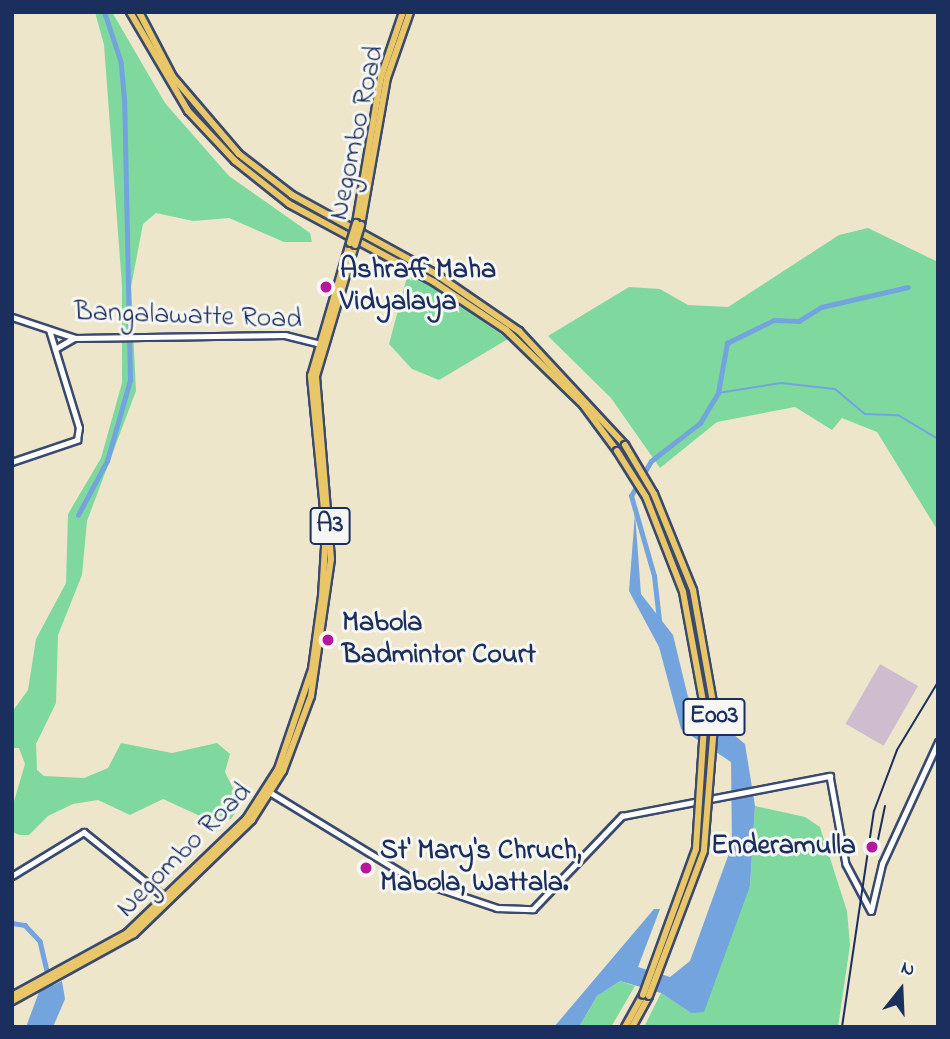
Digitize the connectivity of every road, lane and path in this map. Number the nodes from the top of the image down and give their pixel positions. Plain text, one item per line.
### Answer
1 (130, 12) edge
2 (139, 12) edge
3 (403, 12) edge
4 (410, 12) edge
5 (359, 224) junction
6 (12, 317) edge
7 (49, 330) junction
8 (75, 338) junction
9 (321, 344) junction
10 (55, 349) junction
11 (12, 463) edge
12 (938, 742) edge
13 (270, 792) junction
14 (12, 876) edge
15 (167, 899) junction
16 (37, 987) junction
17 (646, 995) junction
18 (12, 996) edge
19 (12, 1001) edge
20 (625, 1027) edge
21 (633, 1027) edge

1 - 17 highway, E003, bridge
2 - 17 highway, E003, bridge
3 - 5 highway, Negombo Road / A3
4 - 5 highway, Negombo Road / A3
5 - 9 highway, Negombo Road / A3, bridge
6 - 7 street, Bangalawatte Road
7 - 8 street, Bangalawatte Road
7 - 10 street
8 - 9 street, Bangalawatte Road
8 - 10 street
9 - 13 highway, Negombo Road / A3
10 - 11 street
12 - 13 street
13 - 15 highway, Negombo Road / A3
14 - 15 street
15 - 16 highway, Negombo Road / A3
16 - 18 highway, Negombo Road / A3
16 - 19 highway, Negombo Road / A3
17 - 20 highway, E003
17 - 21 highway, E003

